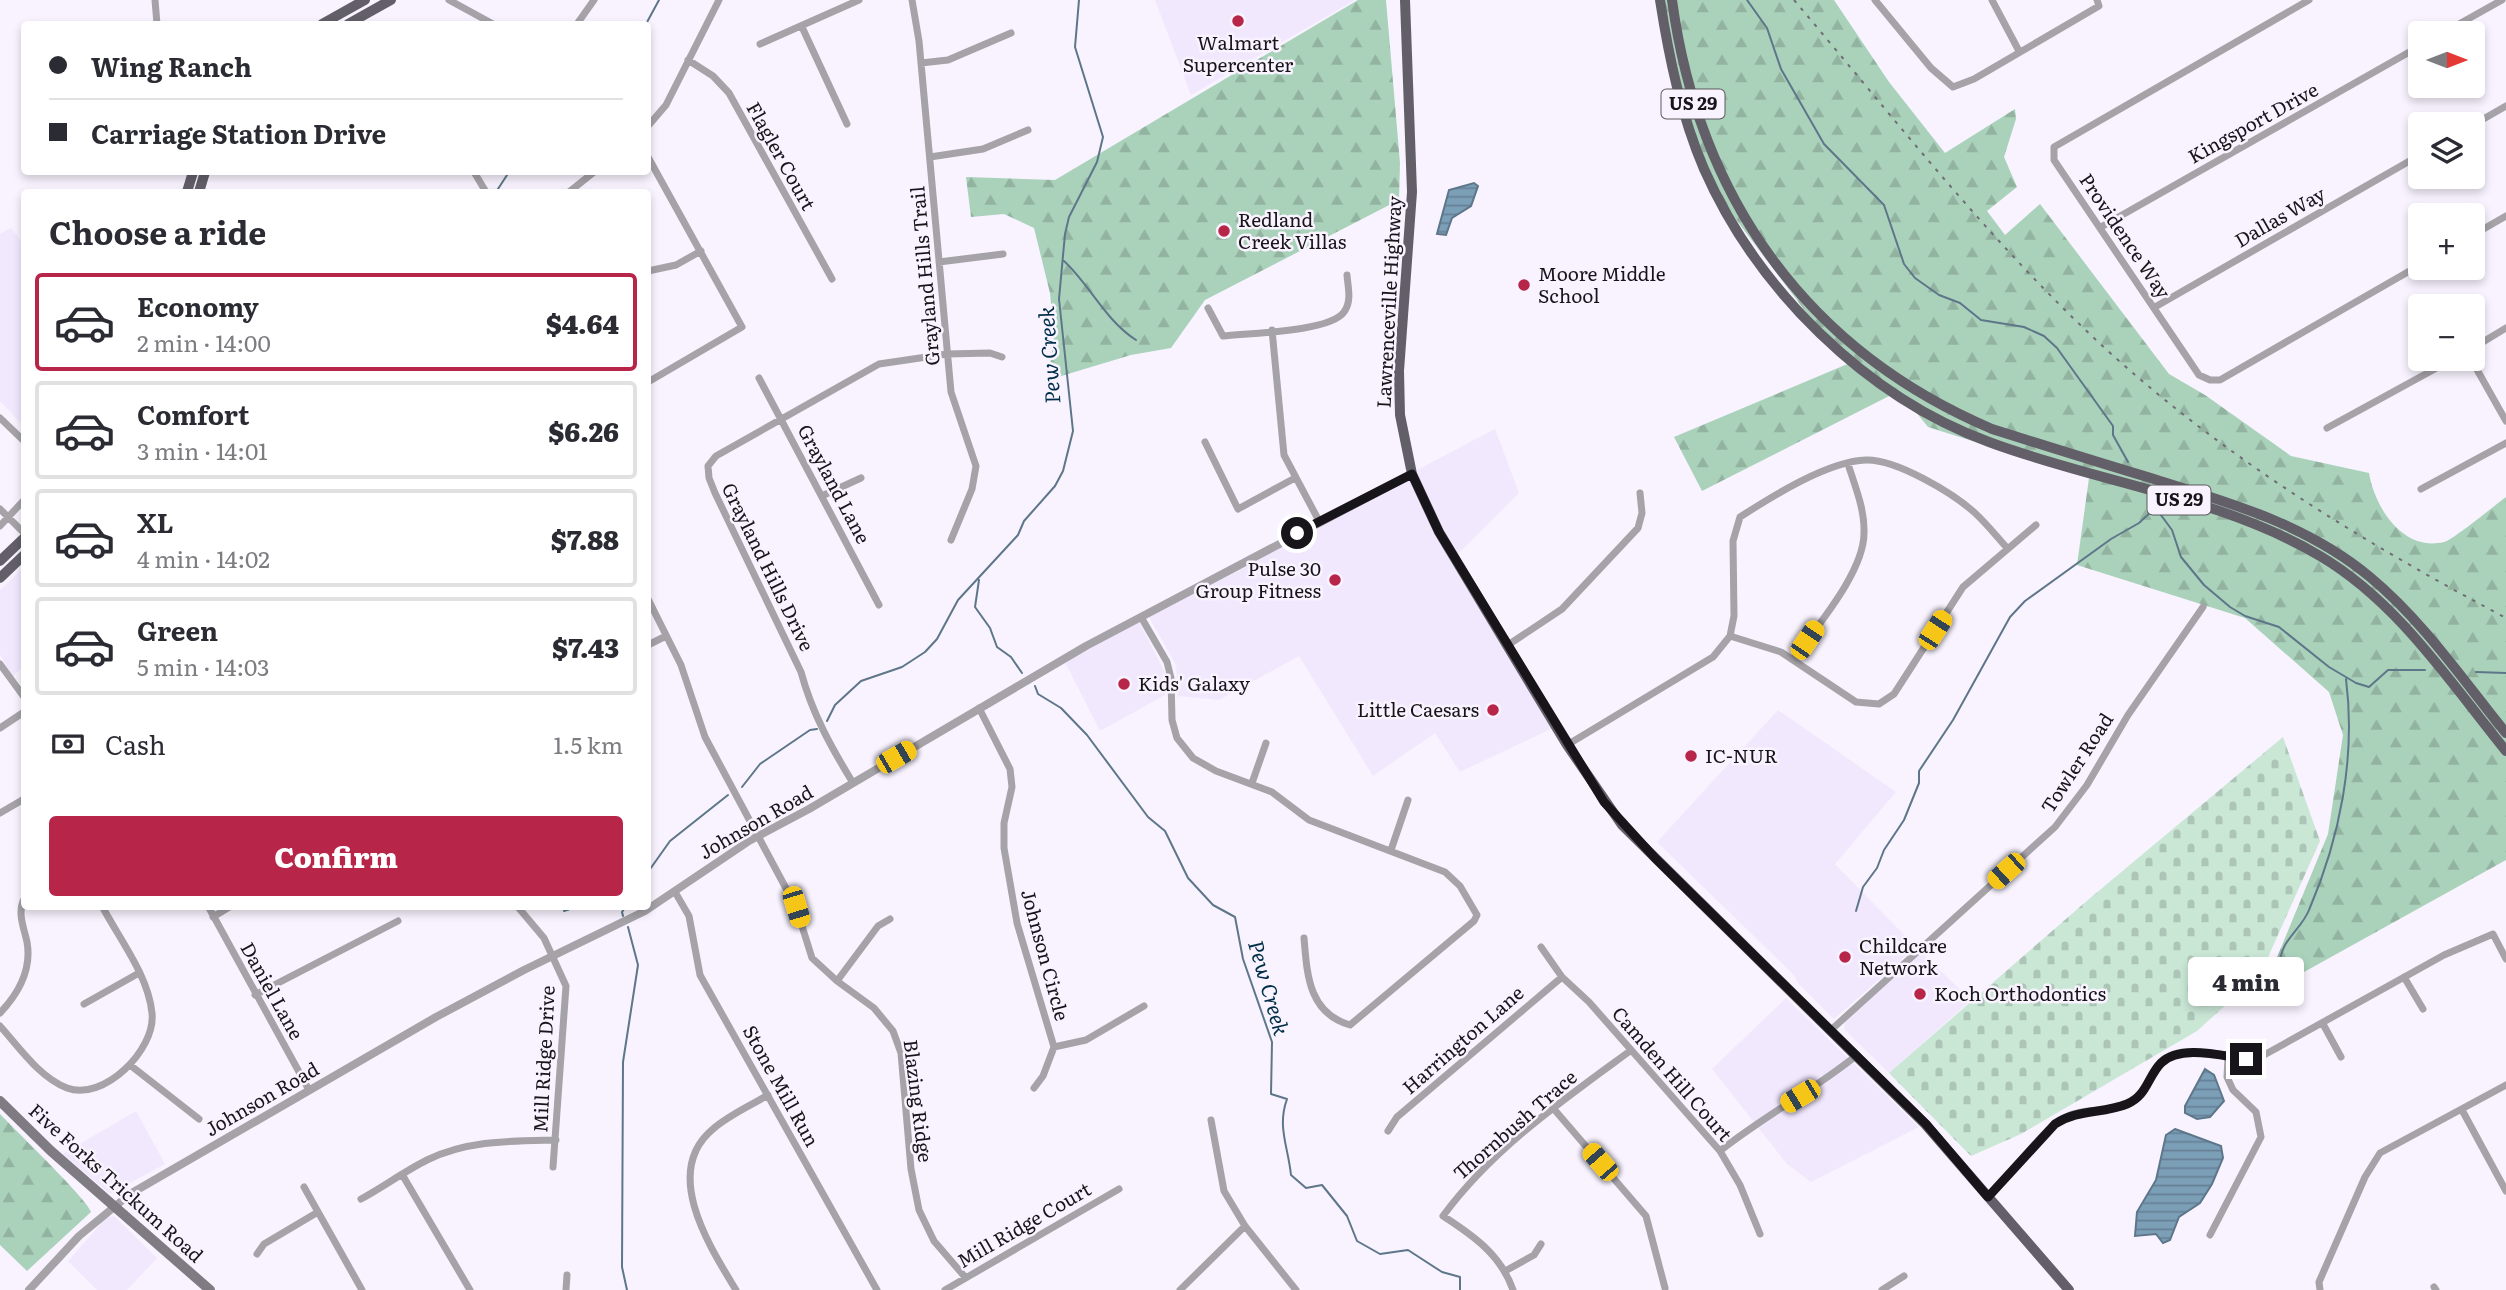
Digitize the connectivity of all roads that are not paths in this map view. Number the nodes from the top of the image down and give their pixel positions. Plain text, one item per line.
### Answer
1 (155, 0) edge
2 (365, 0) edge
3 (391, 0) edge
4 (449, 0) edge
5 (594, 0) edge
6 (719, 0) edge
7 (859, 0) edge
8 (912, 0) edge
9 (1405, 0) edge
10 (1660, 0) edge
11 (1672, 0) edge
12 (1875, 0) edge
13 (1992, 0) edge
14 (2097, 0) edge
15 (2309, 0) edge
16 (2502, 0) edge
17 (157, 21) edge
18 (327, 21) edge
19 (353, 21) edge
20 (488, 21) edge
21 (580, 21) edge
22 (2464, 21) edge
23 (802, 27) junction
24 (1011, 33) dead end
25 (760, 44) dead end
26 (2019, 51) junction
27 (2408, 53) edge
28 (688, 60) junction
29 (921, 63) junction
30 (2506, 106) edge
31 (2485, 118) edge
32 (651, 122) edge
33 (847, 124) dead end
34 (1028, 130) dead end
35 (930, 157) junction
36 (651, 162) edge
37 (2408, 162) edge
38 (1715, 163) junction
39 (1704, 169) junction
40 (590, 175) edge
41 (573, 189) edge
42 (2506, 216) edge
43 (2101, 227) junction
44 (2485, 228) edge
45 (701, 251) junction
46 (1003, 254) dead end
47 (939, 262) junction
48 (651, 270) edge
49 (2408, 272) edge
50 (1347, 275) dead end
51 (832, 279) dead end
52 (2155, 307) junction
53 (1208, 308) dead end
54 (2506, 328) edge
55 (1272, 330) junction
56 (2485, 341) edge
57 (947, 354) junction
58 (1002, 358) dead end
59 (2431, 371) edge
60 (2478, 371) edge
61 (759, 378) dead end
62 (651, 380) edge
63 (781, 418) junction
64 (2506, 421) edge
65 (2, 423) edge
66 (2327, 428) dead end
67 (21, 439) edge
68 (1205, 442) dead end
69 (2506, 443) edge
70 (1848, 464) junction
71 (1412, 474) junction
72 (861, 478) dead end
73 (1294, 478) junction
74 (2420, 489) dead end
75 (1640, 493) dead end
76 (824, 495) junction
77 (21, 503) edge
78 (0, 509) edge
79 (8, 517) junction
80 (1319, 521) junction
81 (0, 526) edge
82 (2036, 526) dead end
83 (21, 530) edge
84 (951, 540) dead end
85 (21, 541) edge
86 (2008, 549) junction
87 (21, 558) edge
88 (0, 561) edge
89 (0, 578) edge
90 (651, 605) edge
91 (879, 605) dead end
92 (2203, 607) dead end
93 (1141, 617) junction
94 (666, 636) junction
95 (1730, 636) junction
96 (651, 644) edge
97 (1508, 645) junction
98 (1793, 660) junction
99 (0, 664) edge
100 (21, 693) edge
101 (979, 708) junction
102 (21, 714) edge
103 (0, 728) edge
104 (2506, 733) edge
105 (1266, 743) dead end
106 (1567, 745) junction
107 (2506, 751) edge
108 (853, 783) junction
109 (1252, 783) junction
110 (1408, 800) dead end
111 (21, 801) edge
112 (0, 813) edge
113 (759, 835) junction
114 (1391, 850) junction
115 (675, 892) junction
116 (651, 907) edge
117 (21, 910) edge
118 (104, 910) edge
119 (210, 910) edge
120 (225, 910) edge
121 (521, 910) edge
122 (647, 910) edge
123 (214, 917) junction
124 (890, 919) dead end
125 (398, 921) dead end
126 (1304, 938) dead end
127 (1541, 947) dead end
128 (554, 956) junction
129 (2506, 958) edge
130 (139, 973) junction
131 (1562, 976) junction
132 (2404, 977) junction
133 (837, 981) junction
134 (255, 995) junction
135 (84, 1004) dead end
136 (1144, 1006) dead end
137 (2423, 1009) dead end
138 (0, 1013) edge
139 (2323, 1024) junction
140 (0, 1026) edge
141 (1831, 1030) junction
142 (1054, 1048) junction
143 (1630, 1051) junction
144 (1857, 1055) junction
145 (2228, 1057) junction
146 (2341, 1057) dead end
147 (130, 1065) junction
148 (2506, 1085) edge
149 (1034, 1088) dead end
150 (309, 1090) junction
151 (768, 1095) junction
152 (0, 1101) edge
153 (1552, 1108) junction
154 (2462, 1110) junction
155 (200, 1119) dead end
156 (1211, 1121) dead end
157 (1388, 1131) dead end
158 (556, 1140) junction
159 (1720, 1151) junction
160 (553, 1167) dead end
161 (403, 1176) junction
162 (304, 1187) dead end
163 (1119, 1189) dead end
164 (2506, 1191) edge
165 (1988, 1197) junction
166 (361, 1199) dead end
167 (113, 1205) junction
168 (318, 1212) junction
169 (1245, 1226) junction
170 (1760, 1234) dead end
171 (2210, 1235) dead end
172 (1541, 1244) dead end
173 (257, 1254) dead end
174 (1507, 1270) junction
175 (567, 1275) dead end
176 (1904, 1276) dead end
177 (965, 1277) junction
178 (1665, 1288) dead end
179 (29, 1290) edge
180 (210, 1290) edge
181 (362, 1290) edge
182 (470, 1290) edge
183 (566, 1290) edge
184 (736, 1290) edge
185 (877, 1290) edge
186 (945, 1290) edge
187 (1180, 1290) edge
188 (1296, 1290) edge
189 (1513, 1290) edge
190 (1881, 1290) edge
191 (2069, 1290) edge
192 (2320, 1290) edge

1 - 17 street
2 - 18 main road
3 - 19 main road
4 - 20 street
5 - 21 street
6 - 28 street
7 - 23 street
8 - 29 street, Grayland Hills Trail
9 - 71 main road, Lawrenceville Highway
10 - 39 main road, US 29
11 - 38 main road, US 29
12 - 26 street
13 - 26 street
14 - 26 street
15 - 43 street, Providence Way
16 - 22 street
23 - 25 street
23 - 33 street
24 - 29 street
27 - 43 street, Kingsport Drive
28 - 32 street
28 - 51 street, Flagler Court
29 - 35 street, Grayland Hills Trail
30 - 31 street
34 - 35 street
35 - 47 street, Grayland Hills Trail
36 - 45 street
37 - 52 street, Dallas Way
38 - 39 main road
38 - 104 main road, US 29
39 - 107 main road, US 29
40 - 41 street
42 - 44 street
43 - 52 street, Providence Way
45 - 48 street
45 - 62 street
46 - 47 street
47 - 57 street, Grayland Hills Trail
49 - 52 street, Providence Way
50 - 55 street
53 - 55 street
54 - 56 street
55 - 73 street
57 - 58 street, Grayland Hills Drive
57 - 63 street, Grayland Hills Drive
57 - 84 street, Grayland Hills Trail
59 - 66 street
60 - 64 street
61 - 63 street, Grayland Lane
63 - 76 street, Grayland Lane
63 - 108 street, Grayland Hills Drive
65 - 67 street
68 - 73 street
69 - 74 street
70 - 86 street
70 - 95 street
70 - 98 street
71 - 80 street, Johnson Road
71 - 97 main road, Lawrenceville Highway
72 - 76 street
73 - 80 street
75 - 97 street
76 - 91 street, Grayland Lane
77 - 79 street
78 - 79 street
79 - 81 street
79 - 83 street
80 - 93 street, Johnson Road
82 - 86 street
85 - 88 main road
86 - 98 street
87 - 89 main road
90 - 94 street, Blazing Ridge
92 - 141 street, Towler Road
93 - 101 street, Johnson Road
93 - 109 street
94 - 96 street
94 - 113 street, Blazing Ridge
95 - 98 street
95 - 106 street
97 - 106 main road, Lawrenceville Highway
99 - 100 street
101 - 108 street, Johnson Road
101 - 142 street, Johnson Circle
102 - 103 street
105 - 109 street
106 - 141 main road, Lawrenceville Highway
108 - 113 street, Johnson Road
109 - 114 street
110 - 114 street
111 - 112 street
113 - 115 street, Johnson Road
113 - 133 street, Blazing Ridge
114 - 126 street
115 - 116 street, Johnson Road
115 - 151 street, Stone Mill Run
117 - 138 street
118 - 130 street
119 - 123 street, Daniel Lane
120 - 123 street
121 - 128 street
122 - 128 street, Johnson Road
123 - 134 street, Daniel Lane
124 - 133 street
125 - 134 street
127 - 131 street, Camden Hill Court
128 - 150 street, Johnson Road
128 - 158 street, Mill Ridge Drive
129 - 132 street
130 - 135 street
130 - 147 street
131 - 143 street, Camden Hill Court
131 - 157 street, Harrington Lane
132 - 137 street
132 - 139 street
133 - 177 street, Blazing Ridge
134 - 150 street, Daniel Lane
136 - 142 street
139 - 145 street
139 - 146 street
140 - 147 street
141 - 144 main road, Lawrenceville Highway
142 - 149 street, Johnson Circle
143 - 153 street, Thornbush Trace
143 - 159 street, Camden Hill Court
144 - 159 street
144 - 165 main road, Lawrenceville Highway
145 - 165 street
145 - 171 street
147 - 155 street
148 - 154 street
150 - 167 street, Johnson Road
151 - 184 street
151 - 185 street, Stone Mill Run
152 - 167 main road, Five Forks Trickum Road
153 - 174 street, Thornbush Trace
153 - 178 street
154 - 164 street
154 - 192 street
156 - 169 street
158 - 160 street, Mill Ridge Drive
158 - 161 street
159 - 170 street, Camden Hill Court
161 - 166 street
161 - 182 street
162 - 168 street
163 - 177 street, Mill Ridge Court
165 - 191 main road, Lawrenceville Highway
167 - 179 street, Johnson Road
167 - 180 main road, Five Forks Trickum Road
168 - 173 street
168 - 181 street
169 - 187 street
169 - 188 street
172 - 174 street
174 - 189 street, Thornbush Trace
175 - 183 street
176 - 190 street
177 - 186 street, Mill Ridge Court

